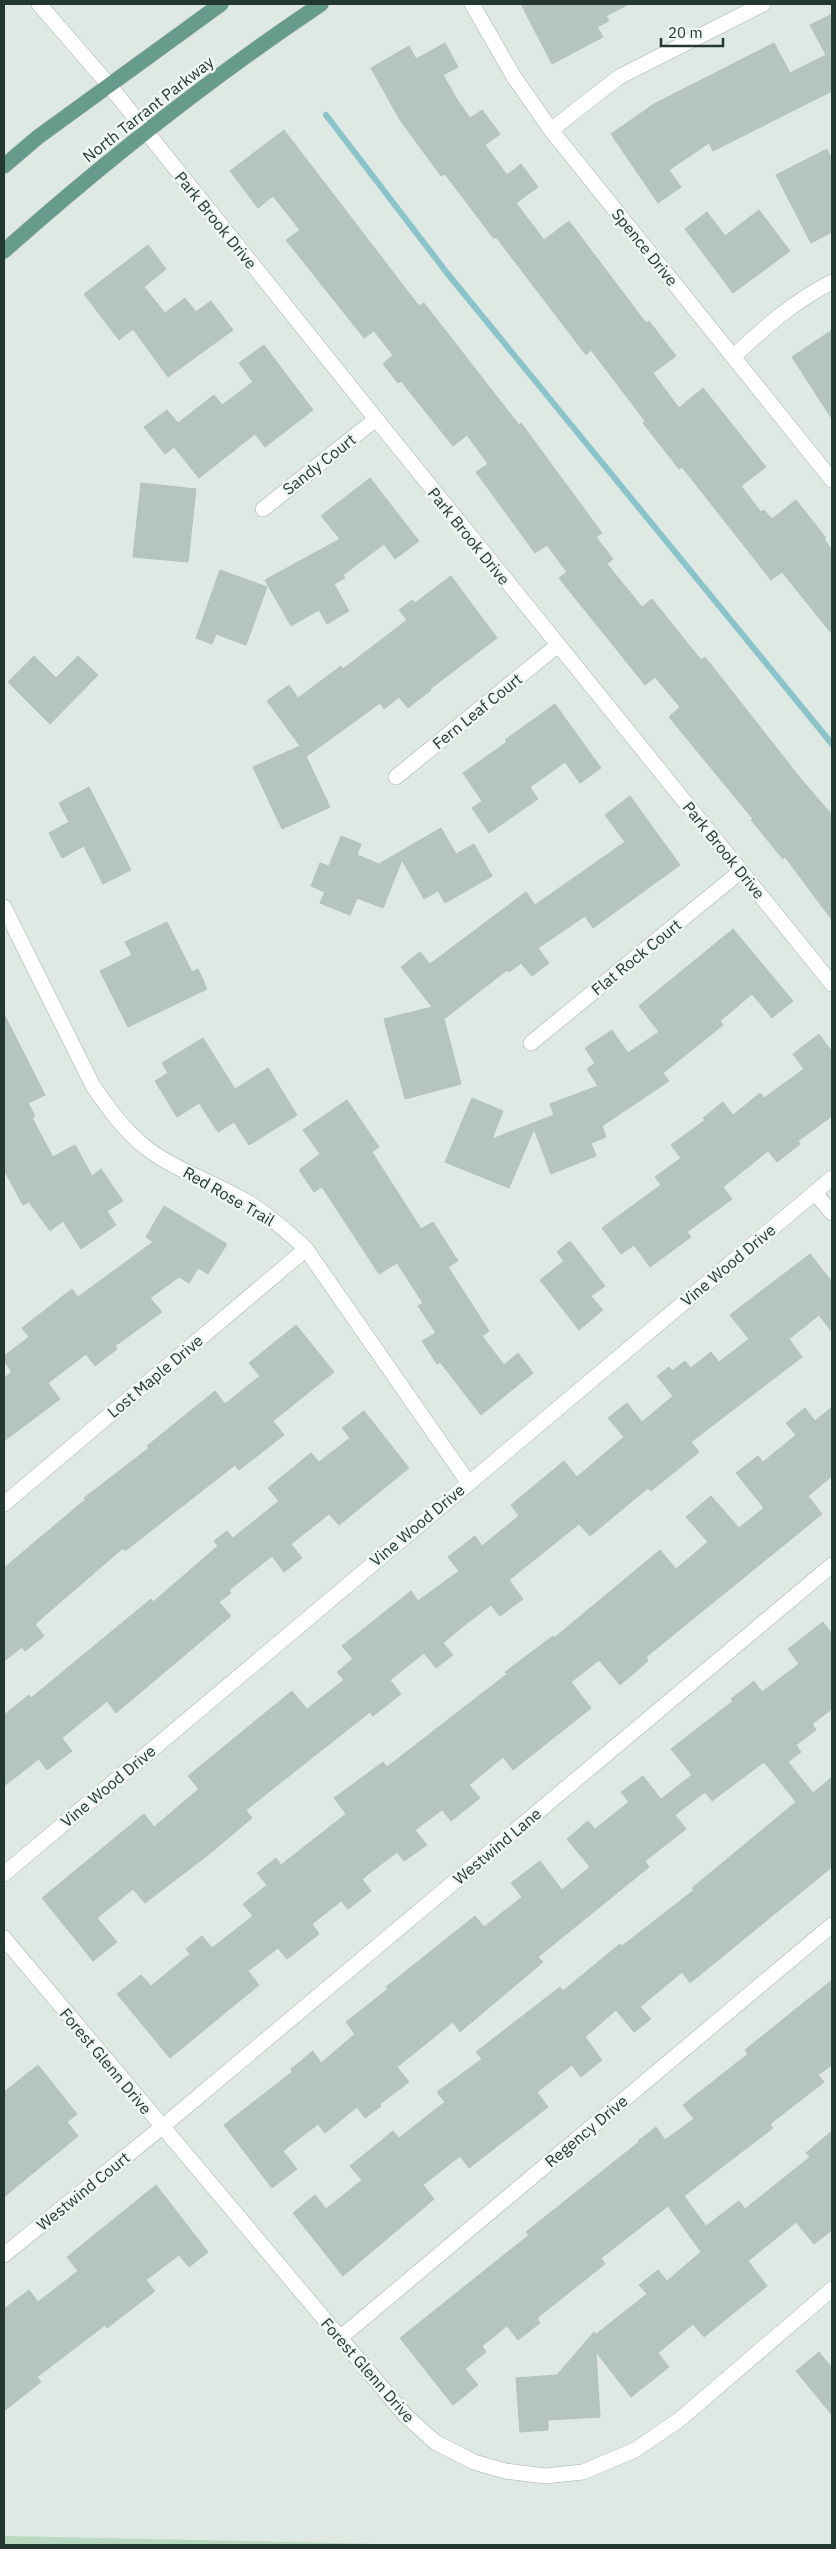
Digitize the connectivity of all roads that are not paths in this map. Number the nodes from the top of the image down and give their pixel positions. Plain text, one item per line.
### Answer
1 (39, 4) edge
2 (221, 4) edge
3 (321, 4) edge
4 (472, 4) edge
5 (763, 4) edge
6 (109, 85) junction
7 (551, 130) junction
8 (146, 132) junction
9 (4, 166) edge
10 (4, 251) edge
11 (832, 282) edge
12 (733, 356) junction
13 (376, 419) junction
14 (832, 480) edge
15 (263, 509) dead end
16 (558, 645) junction
17 (396, 777) dead end
18 (741, 871) junction
19 (4, 907) edge
20 (832, 984) edge
21 (531, 1043) dead end
22 (832, 1178) edge
23 (815, 1193) junction
24 (832, 1213) edge
25 (306, 1249) junction
26 (468, 1482) junction
27 (4, 1504) edge
28 (832, 1565) edge
29 (4, 1874) edge
30 (832, 1925) edge
31 (4, 1938) edge
32 (162, 2127) junction
33 (4, 2255) edge
34 (832, 2289) edge
35 (340, 2338) junction

1 - 6 street, Park Brook Drive
2 - 6 main road
3 - 8 main road, North Tarrant Parkway
4 - 7 street, Spence Drive
5 - 7 street
6 - 8 street, Park Brook Drive
6 - 9 main road
7 - 12 street, Spence Drive
8 - 10 main road, North Tarrant Parkway
8 - 13 street, Park Brook Drive
11 - 12 street
12 - 14 street, Spence Drive
13 - 15 street, Sandy Court
13 - 16 street, Park Brook Drive
16 - 17 street, Fern Leaf Court
16 - 18 street, Park Brook Drive
18 - 20 street, Park Brook Drive
18 - 21 street, Flat Rock Court
19 - 25 street, Red Rose Trail
22 - 23 street, Vine Wood Drive
23 - 24 street
23 - 26 street, Vine Wood Drive
25 - 26 street, Red Rose Trail
25 - 27 street, Lost Maple Drive
26 - 29 street, Vine Wood Drive
28 - 32 street, Westwind Lane
30 - 35 street, Regency Drive
31 - 32 street, Forest Glenn Drive
32 - 33 street, Westwind Court
32 - 35 street, Forest Glenn Drive
34 - 35 street, Forest Glenn Drive

